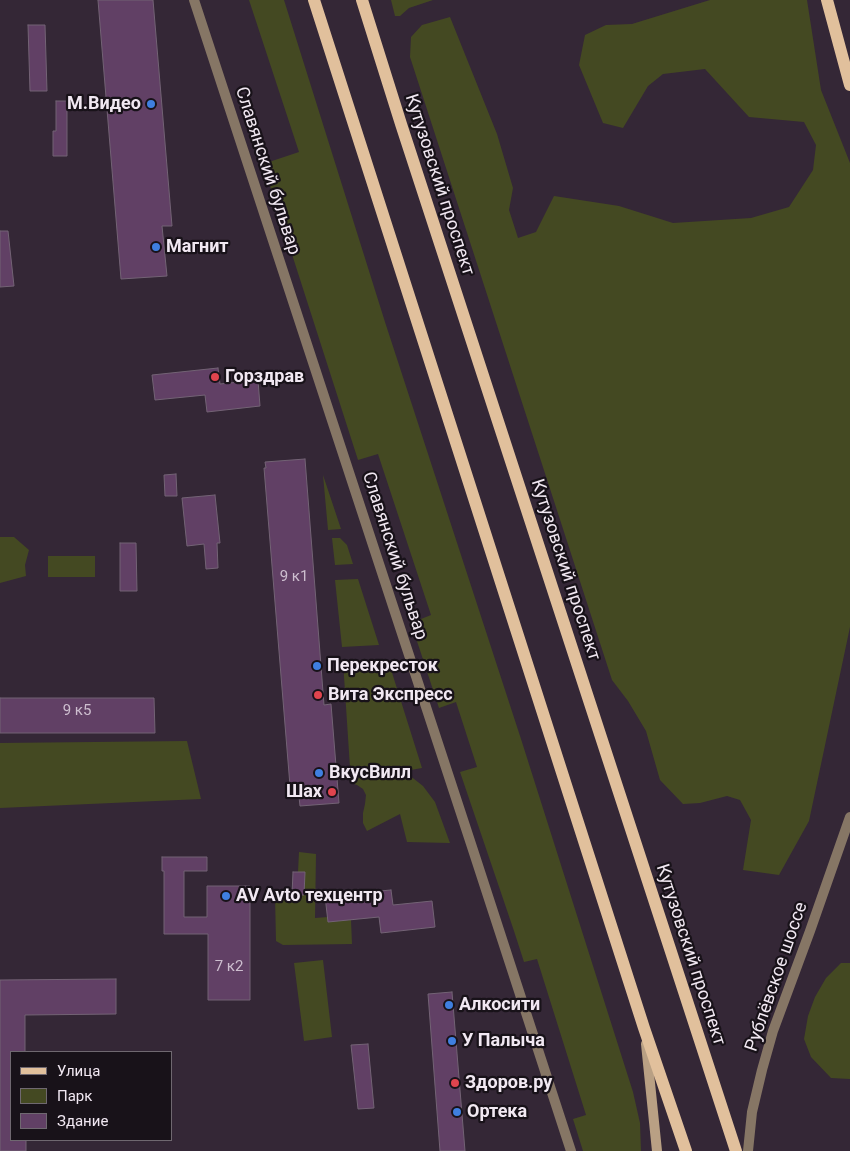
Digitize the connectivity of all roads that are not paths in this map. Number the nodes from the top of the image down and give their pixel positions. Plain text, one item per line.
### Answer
1 (194, 0) edge
2 (314, 0) edge
3 (362, 0) edge
4 (827, 0) edge
5 (850, 84) edge
6 (850, 817) edge
7 (644, 1028) junction
8 (571, 1151) edge
9 (657, 1151) edge
10 (686, 1151) edge
11 (736, 1151) edge
12 (748, 1151) edge

1 - 8 street, Славянский бульвар
2 - 7 main road
3 - 11 main road, Кутузовский проспект
4 - 5 main road
6 - 12 street, Рублёвское шоссе
7 - 9 main road
7 - 10 main road

